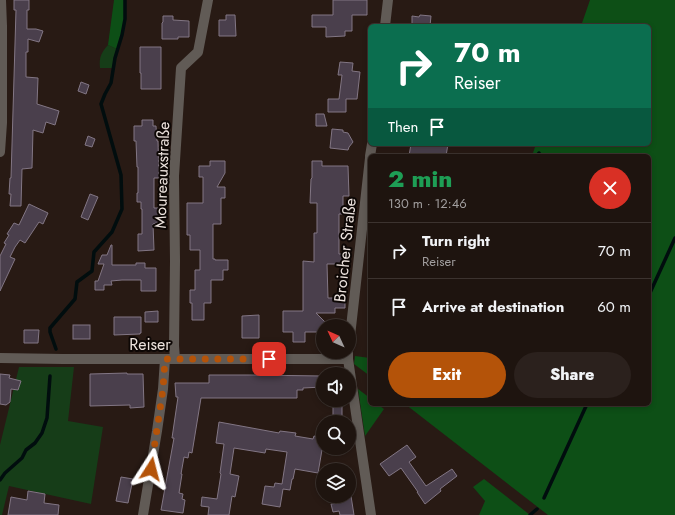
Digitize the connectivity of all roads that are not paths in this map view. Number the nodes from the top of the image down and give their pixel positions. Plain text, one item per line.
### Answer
1 (1, 0) edge
2 (208, 0) edge
3 (388, 0) edge
4 (385, 24) edge
5 (1, 69) edge
6 (0, 152) edge
7 (368, 175) edge
8 (352, 319) edge
9 (316, 356) edge
10 (0, 358) edge
11 (170, 359) junction
12 (349, 359) edge
13 (143, 515) edge
14 (371, 515) edge

1 - 5 street
2 - 11 street, Moureauxstraße
3 - 4 street
5 - 6 street
7 - 8 street, Broicher Straße
9 - 11 street, Reiser
10 - 11 street, Reiser
11 - 13 street, Moureauxstraße
12 - 14 street

